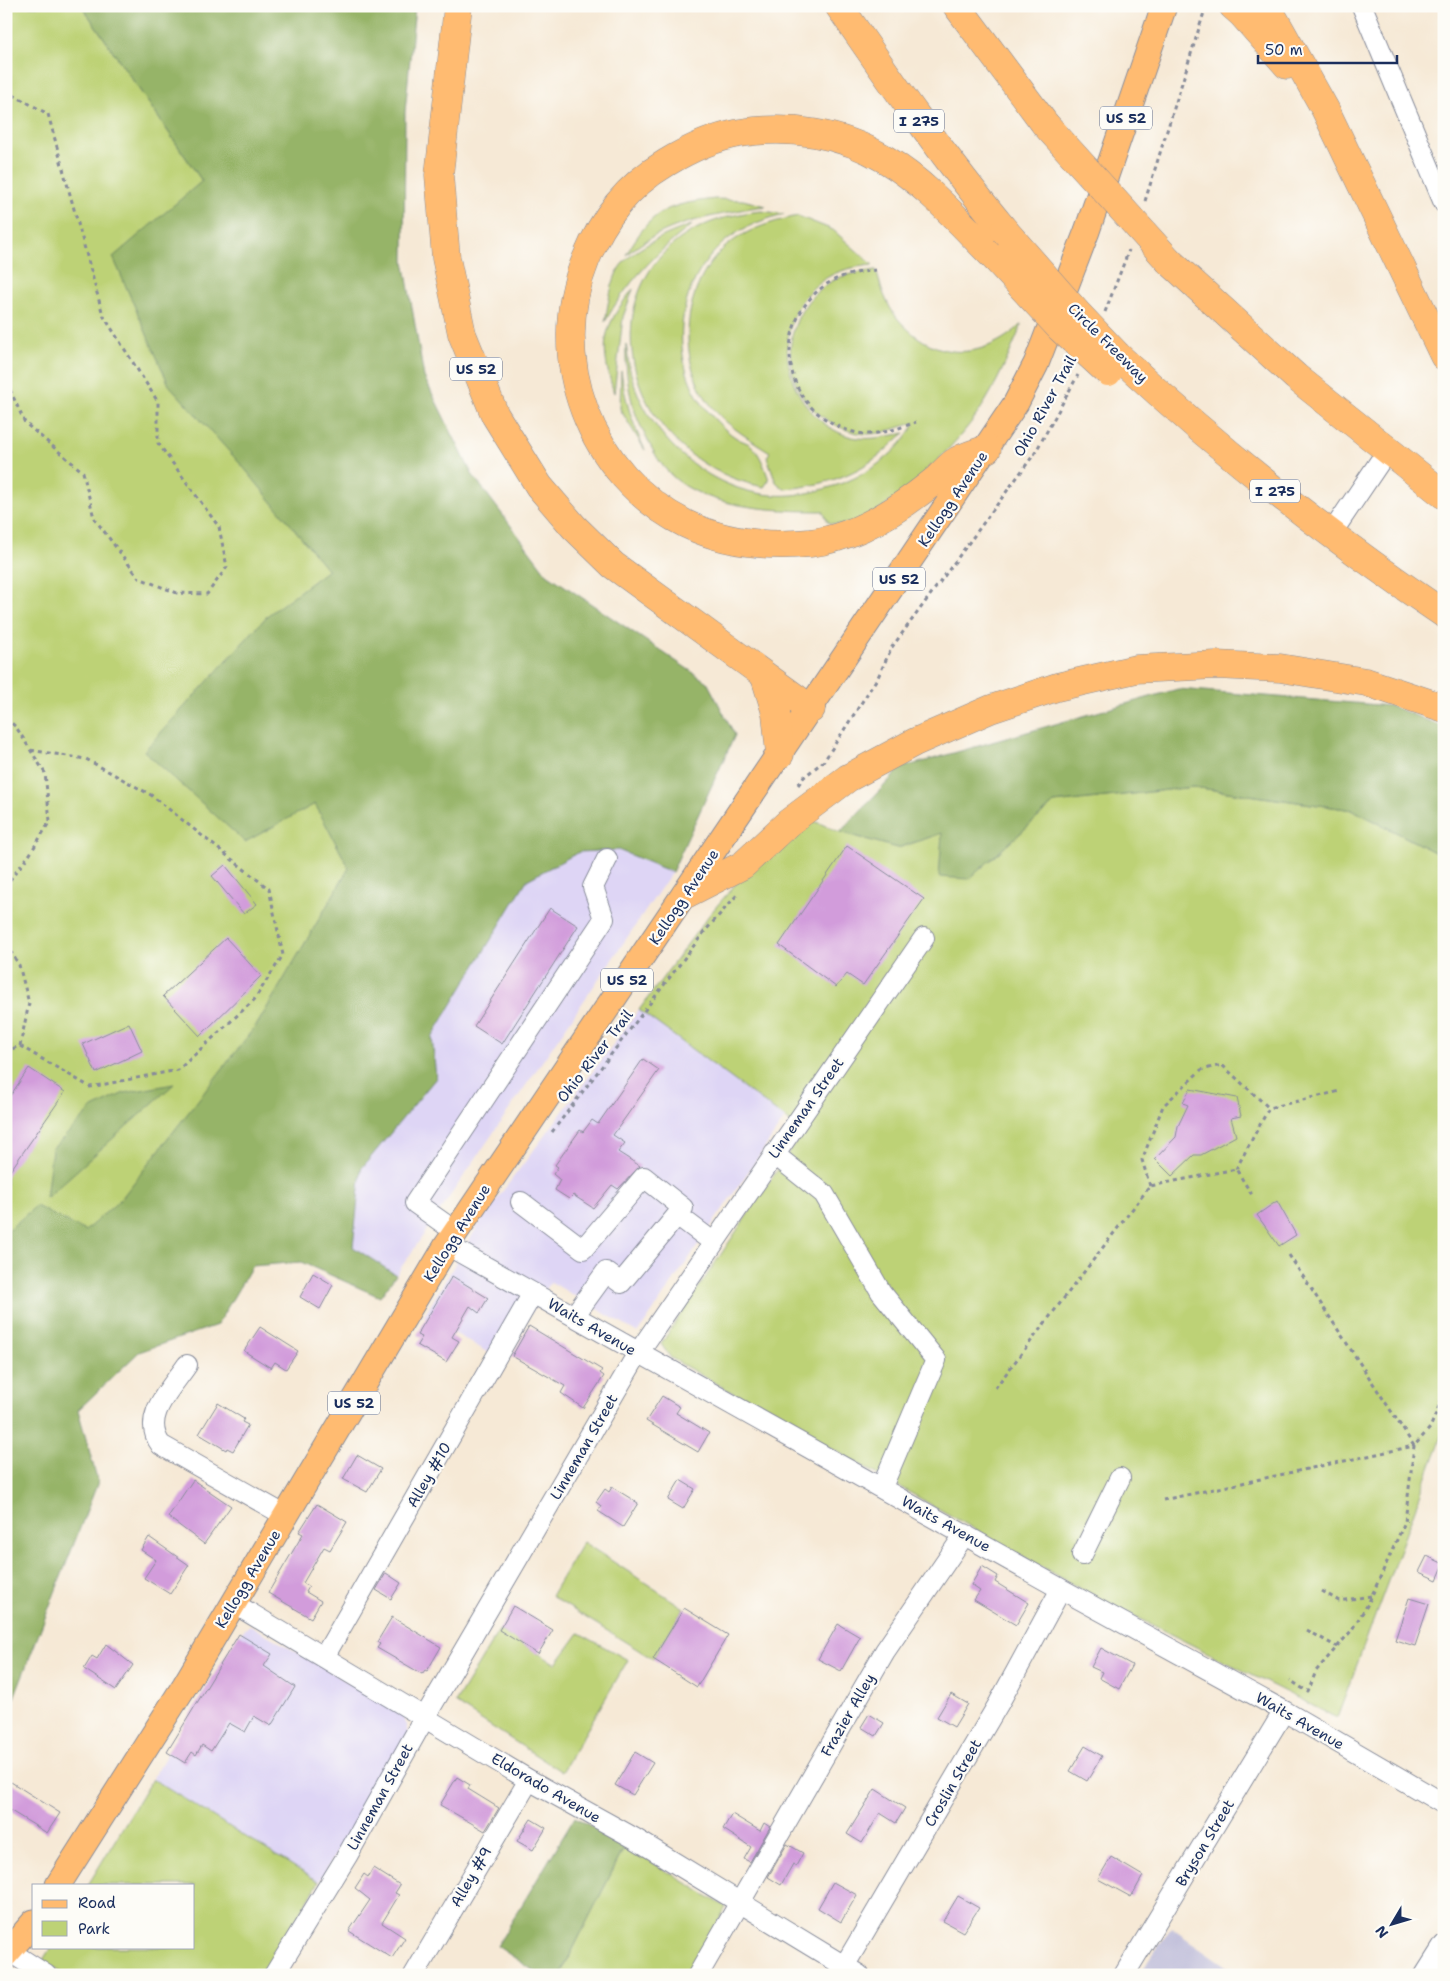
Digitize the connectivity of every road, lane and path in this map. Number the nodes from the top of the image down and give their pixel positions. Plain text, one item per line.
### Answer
1 (458, 6) edge
2 (839, 6) edge
3 (957, 6) edge
4 (1164, 6) edge
5 (1206, 6) edge
6 (1233, 6) edge
7 (1267, 6) edge
8 (1362, 6) edge
9 (6, 91) edge
10 (1325, 109) junction
11 (1444, 204) edge
12 (1142, 209) dead end
13 (1131, 245) dead end
14 (876, 270) dead end
15 (1102, 318) dead end
16 (1444, 356) edge
17 (1113, 363) junction
18 (1080, 372) dead end
19 (6, 381) edge
20 (916, 422) dead end
21 (986, 449) junction
22 (1387, 452) junction
23 (1444, 495) edge
24 (1331, 534) junction
25 (1444, 614) edge
26 (765, 677) junction
27 (1444, 708) edge
28 (811, 710) junction
29 (6, 718) edge
30 (30, 750) junction
31 (780, 754) junction
32 (794, 792) dead end
33 (606, 859) dead end
34 (6, 885) edge
35 (738, 893) dead end
36 (686, 894) junction
37 (924, 938) dead end
38 (6, 944) edge
39 (20, 1046) junction
40 (6, 1051) edge
41 (1340, 1091) dead end
42 (1269, 1108) junction
43 (551, 1133) dead end
44 (774, 1154) junction
45 (1236, 1170) junction
46 (1150, 1186) junction
47 (1252, 1195) dead end
48 (521, 1202) dead end
49 (677, 1215) junction
50 (452, 1239) junction
51 (713, 1242) junction
52 (583, 1250) junction
53 (1288, 1255) dead end
54 (606, 1272) junction
55 (533, 1293) junction
56 (574, 1316) junction
57 (638, 1353) junction
58 (187, 1365) dead end
59 (995, 1388) dead end
60 (1444, 1394) edge
61 (1414, 1446) junction
62 (1120, 1478) dead end
63 (882, 1488) junction
64 (1163, 1500) dead end
65 (286, 1516) junction
66 (965, 1534) junction
67 (1082, 1555) dead end
68 (1061, 1589) junction
69 (1322, 1591) dead end
70 (1372, 1596) junction
71 (233, 1603) junction
72 (1306, 1630) dead end
73 (1337, 1647) junction
74 (324, 1657) junction
75 (1290, 1680) dead end
76 (1284, 1711) junction
77 (425, 1717) junction
78 (529, 1780) junction
79 (1444, 1804) edge
80 (59, 1884) edge
81 (741, 1902) junction
82 (32, 1924) edge
83 (1444, 1945) edge
84 (8, 1953) edge
85 (848, 1972) edge
86 (46, 1975) edge
87 (274, 1975) edge
88 (414, 1975) edge
89 (698, 1975) edge
90 (1124, 1975) edge
91 (1425, 1975) edge

1 - 26 highway, US 52
2 - 17 highway, Circle Freeway / I 275, bridge
3 - 22 highway, bridge
4 - 21 main road, Kellogg Avenue / US 52
5 - 12 path
6 - 10 highway
7 - 10 highway
8 - 11 street
9 - 19 path
10 - 16 highway
13 - 15 path
14 - 20 path
17 - 21 highway, bridge
17 - 24 highway, Circle Freeway / I 275
18 - 32 path, Ohio River Trail
21 - 28 main road, Kellogg Avenue / US 52
22 - 23 highway
22 - 24 street
24 - 25 highway, Circle Freeway / I 275
26 - 28 highway, US 52
26 - 31 highway
27 - 36 highway
28 - 31 main road, Kellogg Avenue / US 52
29 - 30 path
30 - 34 path
30 - 39 path
31 - 36 main road, Kellogg Avenue / US 52
33 - 50 street, Waits Avenue
35 - 43 path, Ohio River Trail
36 - 50 main road, Kellogg Avenue / US 52
37 - 44 street, Linneman Street
38 - 39 path
39 - 40 path
41 - 42 path
42 - 45 path
42 - 46 path
44 - 51 street, Linneman Street
44 - 63 street
45 - 46 path
45 - 47 path
46 - 59 path
48 - 52 street
49 - 51 street
49 - 52 street
49 - 54 street
50 - 55 street, Waits Avenue
50 - 65 main road, Kellogg Avenue / US 52
51 - 57 street, Linneman Street
52 - 54 street
53 - 61 path
54 - 56 street
55 - 56 street, Waits Avenue
55 - 74 street, Alley #10
56 - 57 street, Waits Avenue
57 - 63 street, Waits Avenue
57 - 77 street, Linneman Street
58 - 65 street
60 - 61 path
61 - 64 path
61 - 70 path
62 - 67 street
63 - 66 street, Waits Avenue
65 - 71 main road, Kellogg Avenue / US 52
66 - 68 street, Waits Avenue
66 - 81 street, Frazier Alley
68 - 76 street, Waits Avenue
68 - 85 street, Croslin Street
69 - 70 path
70 - 73 path
71 - 74 street, Eldorado Avenue
71 - 80 main road, Kellogg Avenue / US 52
72 - 73 path
73 - 75 path
74 - 77 street, Eldorado Avenue
76 - 79 street, Waits Avenue
76 - 90 street, Bryson Street
77 - 78 street, Eldorado Avenue
77 - 87 street, Linneman Street
78 - 81 street, Eldorado Avenue
78 - 88 street, Alley #9
81 - 85 street, Eldorado Avenue
81 - 89 street, Frazier Alley
82 - 84 main road
83 - 91 street
84 - 86 street

